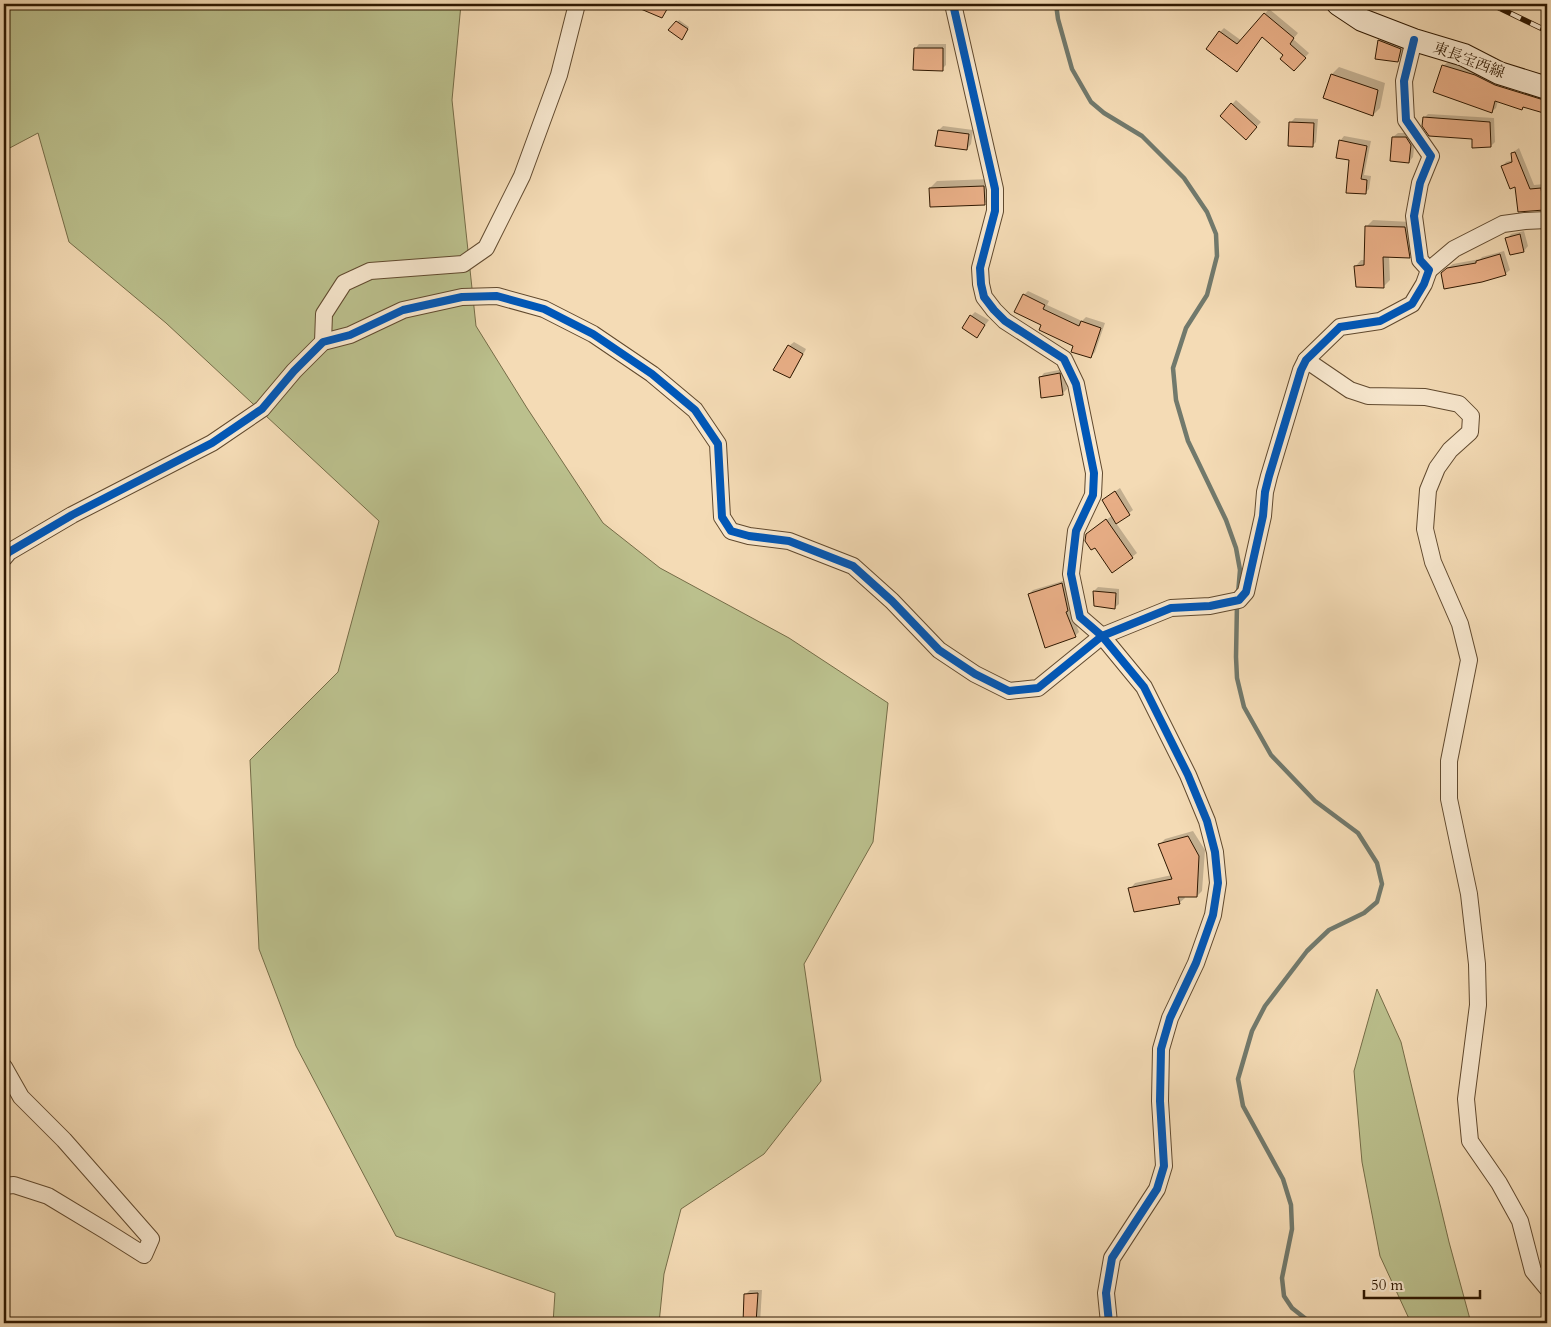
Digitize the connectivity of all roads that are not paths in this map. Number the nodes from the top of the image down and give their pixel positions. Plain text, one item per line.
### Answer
1 (577, 4) edge
2 (953, 4) edge
3 (1338, 4) edge
4 (1414, 40) junction
5 (1547, 88) edge
6 (1547, 220) edge
7 (1429, 270) junction
8 (323, 342) junction
9 (1306, 360) junction
10 (4, 558) edge
11 (1102, 636) junction
12 (4, 1067) edge
13 (4, 1186) edge
14 (1547, 1288) edge
15 (1109, 1323) edge

1 - 8 street
2 - 11 street
3 - 4 main road, 東長宝西線
4 - 5 main road, 東長宝西線
4 - 7 street
6 - 7 street
7 - 9 street
8 - 10 street
8 - 11 street
9 - 11 street
9 - 14 street
11 - 15 street
12 - 13 street

